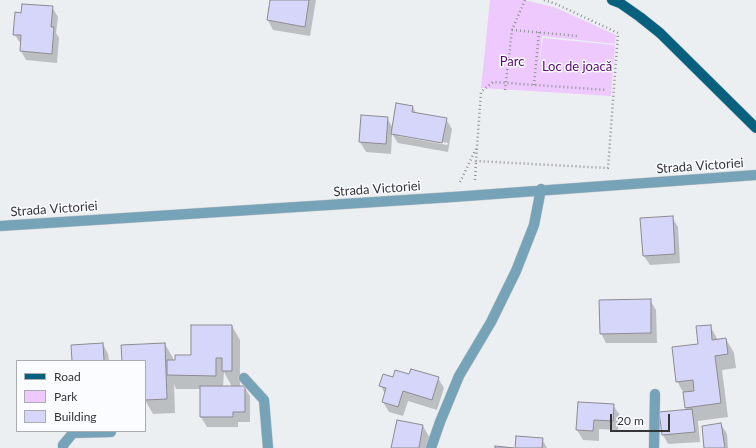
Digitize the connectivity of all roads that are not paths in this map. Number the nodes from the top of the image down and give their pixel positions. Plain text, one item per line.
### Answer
1 (612, 0) edge
2 (756, 128) edge
3 (756, 175) edge
4 (541, 190) junction
5 (0, 226) edge
6 (244, 378) dead end
7 (655, 394) dead end
8 (111, 432) edge
9 (63, 448) edge
10 (268, 448) edge
11 (431, 448) edge
12 (654, 448) edge

1 - 2 main road
3 - 4 street, Strada Victoriei
4 - 5 street, Strada Victoriei
4 - 11 street
6 - 10 street
7 - 12 street
8 - 9 street

